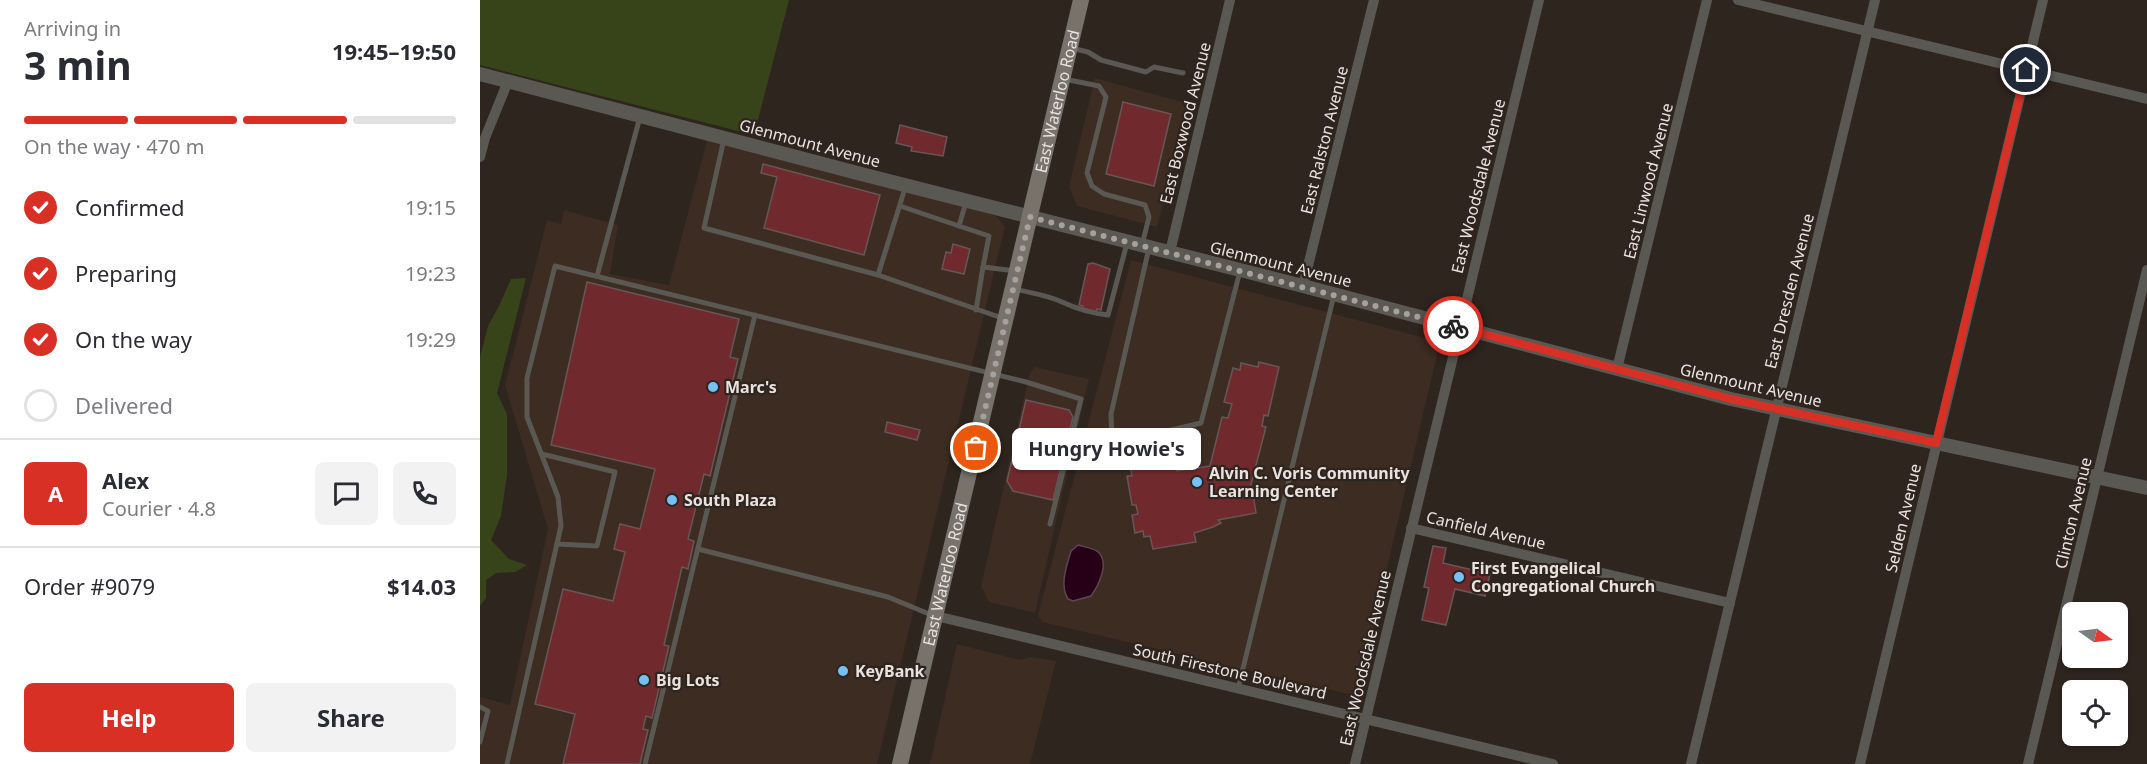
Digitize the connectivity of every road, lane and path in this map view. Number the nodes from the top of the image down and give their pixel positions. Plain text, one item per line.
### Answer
1 (1081, 0) edge
2 (1228, 0) edge
3 (1374, 0) edge
4 (1539, 0) edge
5 (1707, 0) edge
6 (1738, 0) edge
7 (1875, 0) edge
8 (2043, 0) edge
9 (1867, 32) junction
10 (1070, 48) junction
11 (2026, 70) junction
12 (1183, 73) dead end
13 (480, 74) edge
14 (1063, 78) junction
15 (508, 81) junction
16 (2147, 99) edge
17 (640, 116) junction
18 (724, 137) junction
19 (480, 157) edge
20 (906, 186) junction
21 (966, 200) junction
22 (900, 206) junction
23 (1030, 217) junction
24 (959, 226) junction
25 (1127, 242) junction
26 (1146, 246) junction
27 (1170, 252) junction
28 (983, 267) junction
29 (2147, 270) edge
30 (1017, 271) junction
31 (1240, 271) junction
32 (878, 275) junction
33 (597, 276) junction
34 (1303, 286) junction
35 (1013, 288) junction
36 (1334, 295) junction
37 (976, 310) junction
38 (755, 315) junction
39 (1006, 319) junction
40 (1459, 327) junction
41 (1617, 369) junction
42 (993, 375) junction
43 (1776, 410) junction
44 (1936, 443) junction
45 (542, 453) junction
46 (2096, 477) junction
47 (2147, 488) edge
48 (1050, 524) dead end
49 (1411, 528) junction
50 (557, 544) junction
51 (698, 549) junction
52 (1730, 603) junction
53 (936, 616) junction
54 (1238, 689) junction
55 (480, 707) edge
56 (1365, 719) junction
57 (480, 742) edge
58 (507, 764) edge
59 (645, 764) edge
60 (900, 764) edge
61 (1355, 764) edge
62 (1553, 764) edge
63 (1692, 764) edge
64 (1860, 764) edge
65 (2028, 764) edge

1 - 10 main road, East Waterloo Road
2 - 27 street, East Boxwood Avenue
3 - 34 street, East Ralston Avenue
4 - 40 street, East Woodsdale Avenue
5 - 41 street, East Linwood Avenue
6 - 9 street
7 - 9 street, East Dresden Avenue
8 - 11 street, Selden Avenue
9 - 11 street
9 - 43 street, East Dresden Avenue
10 - 12 lane
10 - 14 main road, East Waterloo Road
11 - 16 street
11 - 44 street, Selden Avenue
13 - 15 street, Glenmount Avenue
14 - 23 main road, East Waterloo Road
14 - 26 lane
15 - 17 street, Glenmount Avenue
15 - 19 street
17 - 18 street, Glenmount Avenue
17 - 33 lane
18 - 20 street, Glenmount Avenue
18 - 32 lane
20 - 21 street, Glenmount Avenue
20 - 22 lane
21 - 23 street, Glenmount Avenue
21 - 24 lane
22 - 24 lane
22 - 32 lane
23 - 25 street, Glenmount Avenue
23 - 30 main road, East Waterloo Road
24 - 28 lane
25 - 26 street, Glenmount Avenue
25 - 35 lane
26 - 27 street, Glenmount Avenue
26 - 31 lane
27 - 31 street, Glenmount Avenue
28 - 30 lane
28 - 37 lane
29 - 46 street, Clinton Avenue
30 - 35 main road, East Waterloo Road
31 - 34 street, Glenmount Avenue
32 - 37 lane
33 - 38 lane
33 - 45 lane
34 - 36 street, Glenmount Avenue
35 - 39 main road, East Waterloo Road
36 - 40 street, Glenmount Avenue
36 - 54 lane
37 - 39 lane
38 - 42 lane
38 - 51 lane
39 - 42 main road, East Waterloo Road
40 - 41 street, Glenmount Avenue
40 - 49 street, East Woodsdale Avenue
41 - 43 street, Glenmount Avenue
42 - 48 lane
42 - 53 main road, East Waterloo Road
43 - 44 street, Glenmount Avenue
43 - 52 street, East Dresden Avenue
44 - 46 street, Glenmount Avenue
44 - 64 street, Selden Avenue
45 - 50 lane
45 - 50 lane
46 - 47 street, Glenmount Avenue
46 - 65 street, Clinton Avenue
49 - 52 street, Canfield Avenue
49 - 56 street, East Woodsdale Avenue
50 - 58 lane
51 - 53 lane
51 - 59 lane
52 - 63 street, East Dresden Avenue
53 - 54 street, South Firestone Boulevard
53 - 60 main road, East Waterloo Road
54 - 56 street, South Firestone Boulevard
55 - 57 lane
56 - 61 street, East Woodsdale Avenue
56 - 62 street, South Firestone Boulevard

